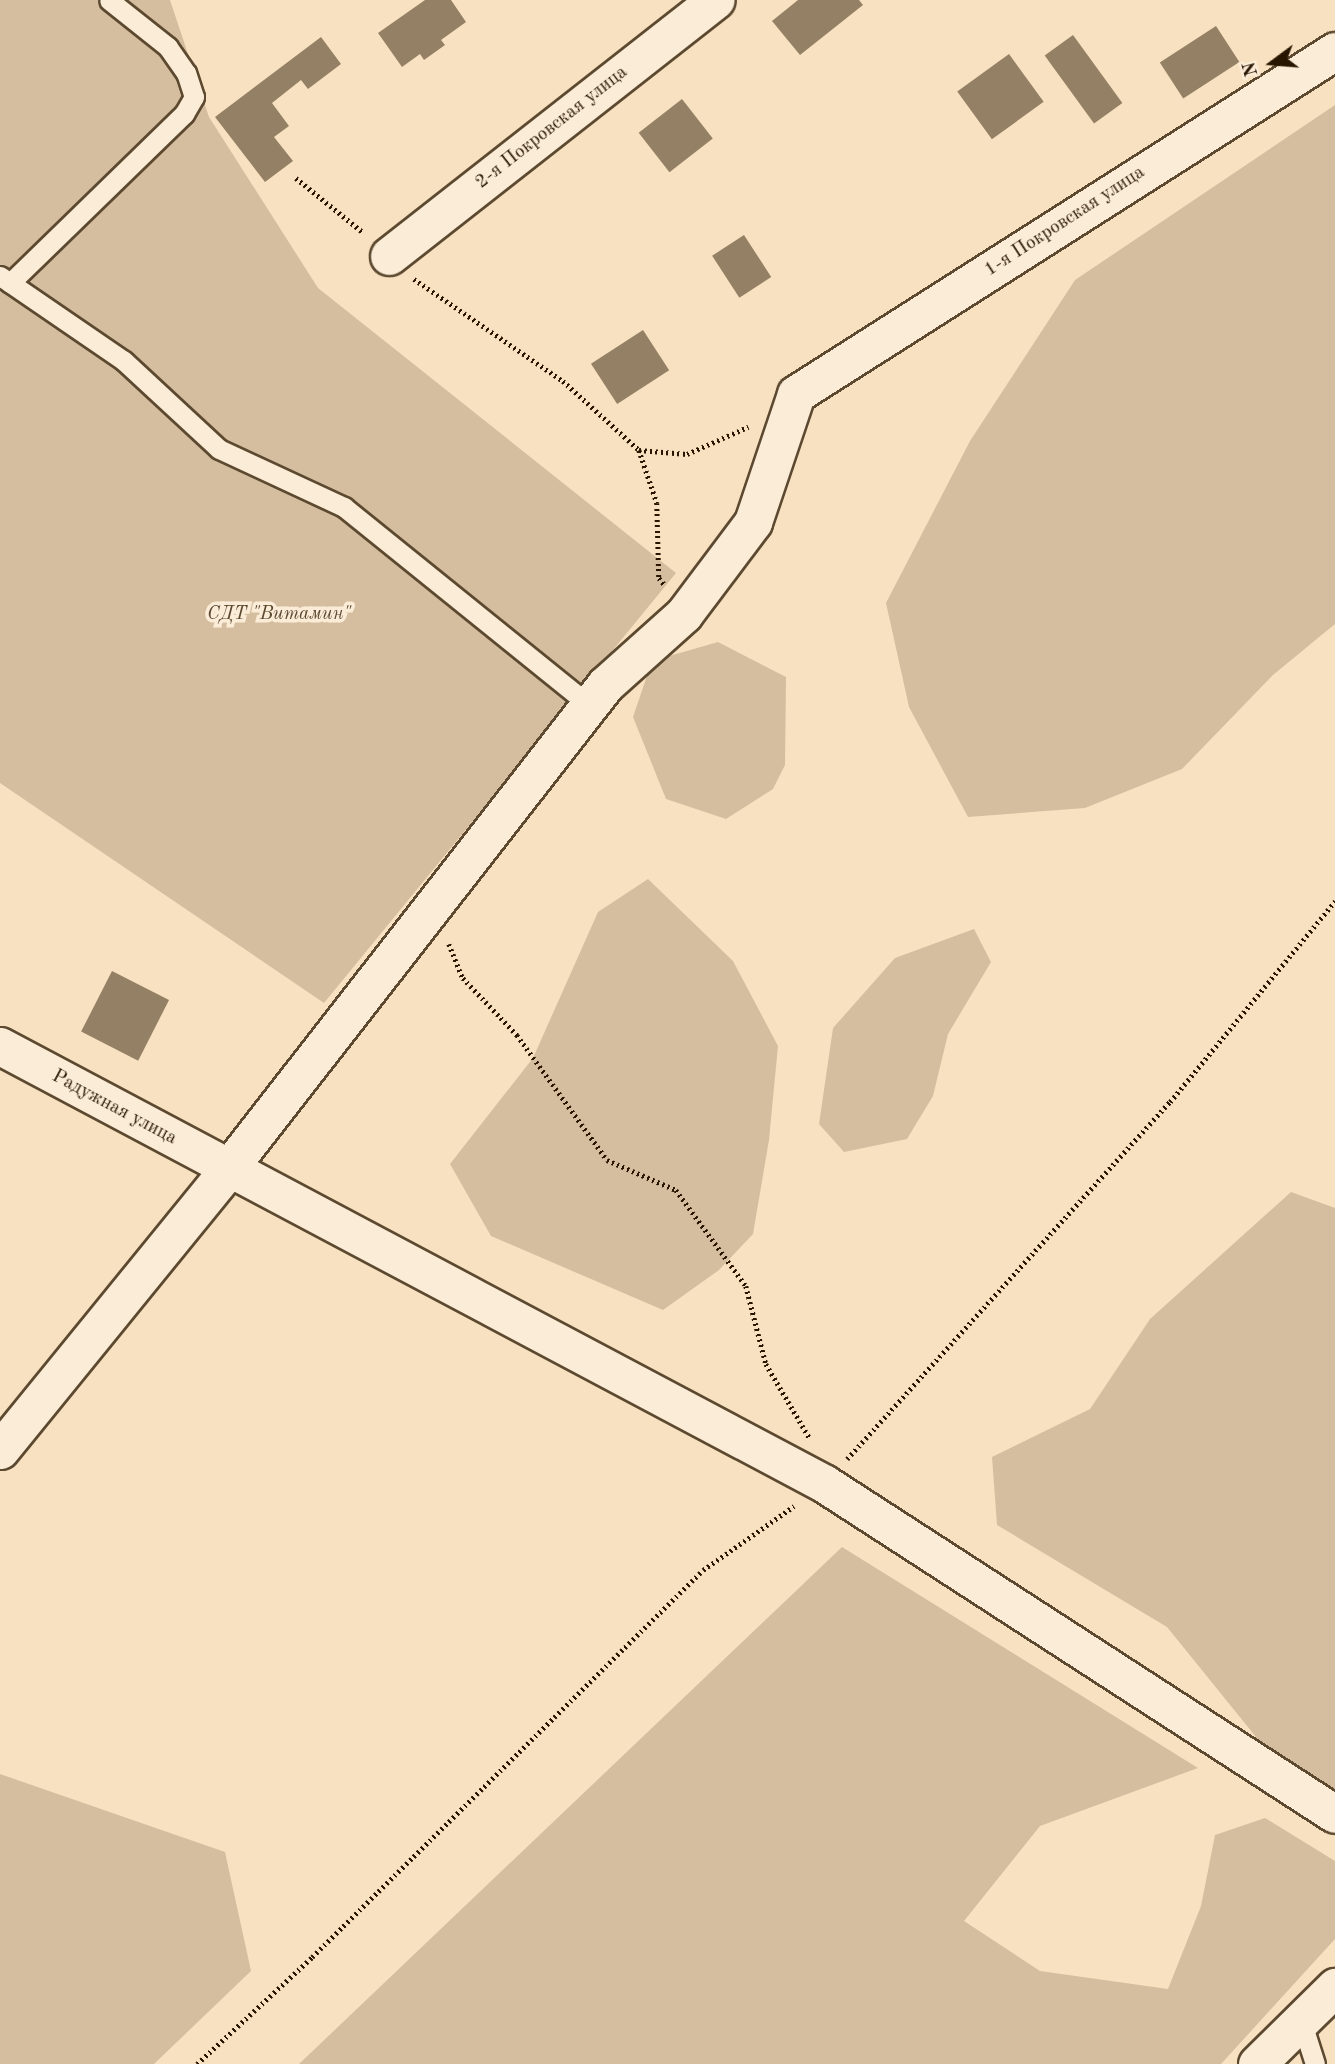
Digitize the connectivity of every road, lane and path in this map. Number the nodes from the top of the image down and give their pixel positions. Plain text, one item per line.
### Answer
1 (109, 0) edge
2 (715, 0) edge
3 (1335, 51) edge
4 (296, 178) dead end
5 (389, 256) junction
6 (5, 280) edge
7 (796, 394) junction
8 (639, 450) junction
9 (684, 614) junction
10 (589, 705) junction
11 (1335, 901) edge
12 (433, 903) junction
13 (0, 1046) edge
14 (228, 1170) junction
15 (0, 1450) edge
16 (825, 1484) junction
17 (1335, 1815) edge
18 (1335, 1987) edge
19 (1301, 2021) junction
20 (197, 2064) edge
21 (1257, 2064) edge
22 (1315, 2064) edge

1 - 6 lane
2 - 5 street, 2-я Покровская улица
3 - 7 street, 1-я Покровская улица
4 - 5 path
5 - 8 path
6 - 10 lane
7 - 8 path
7 - 9 street
8 - 9 path
9 - 10 street
10 - 12 street
11 - 16 path
12 - 14 street
12 - 16 path
13 - 14 street, Радужная улица
14 - 15 street
14 - 16 street, Радужная улица
16 - 17 street, Радужная улица
16 - 20 path
18 - 19 street
19 - 21 street
19 - 22 lane

